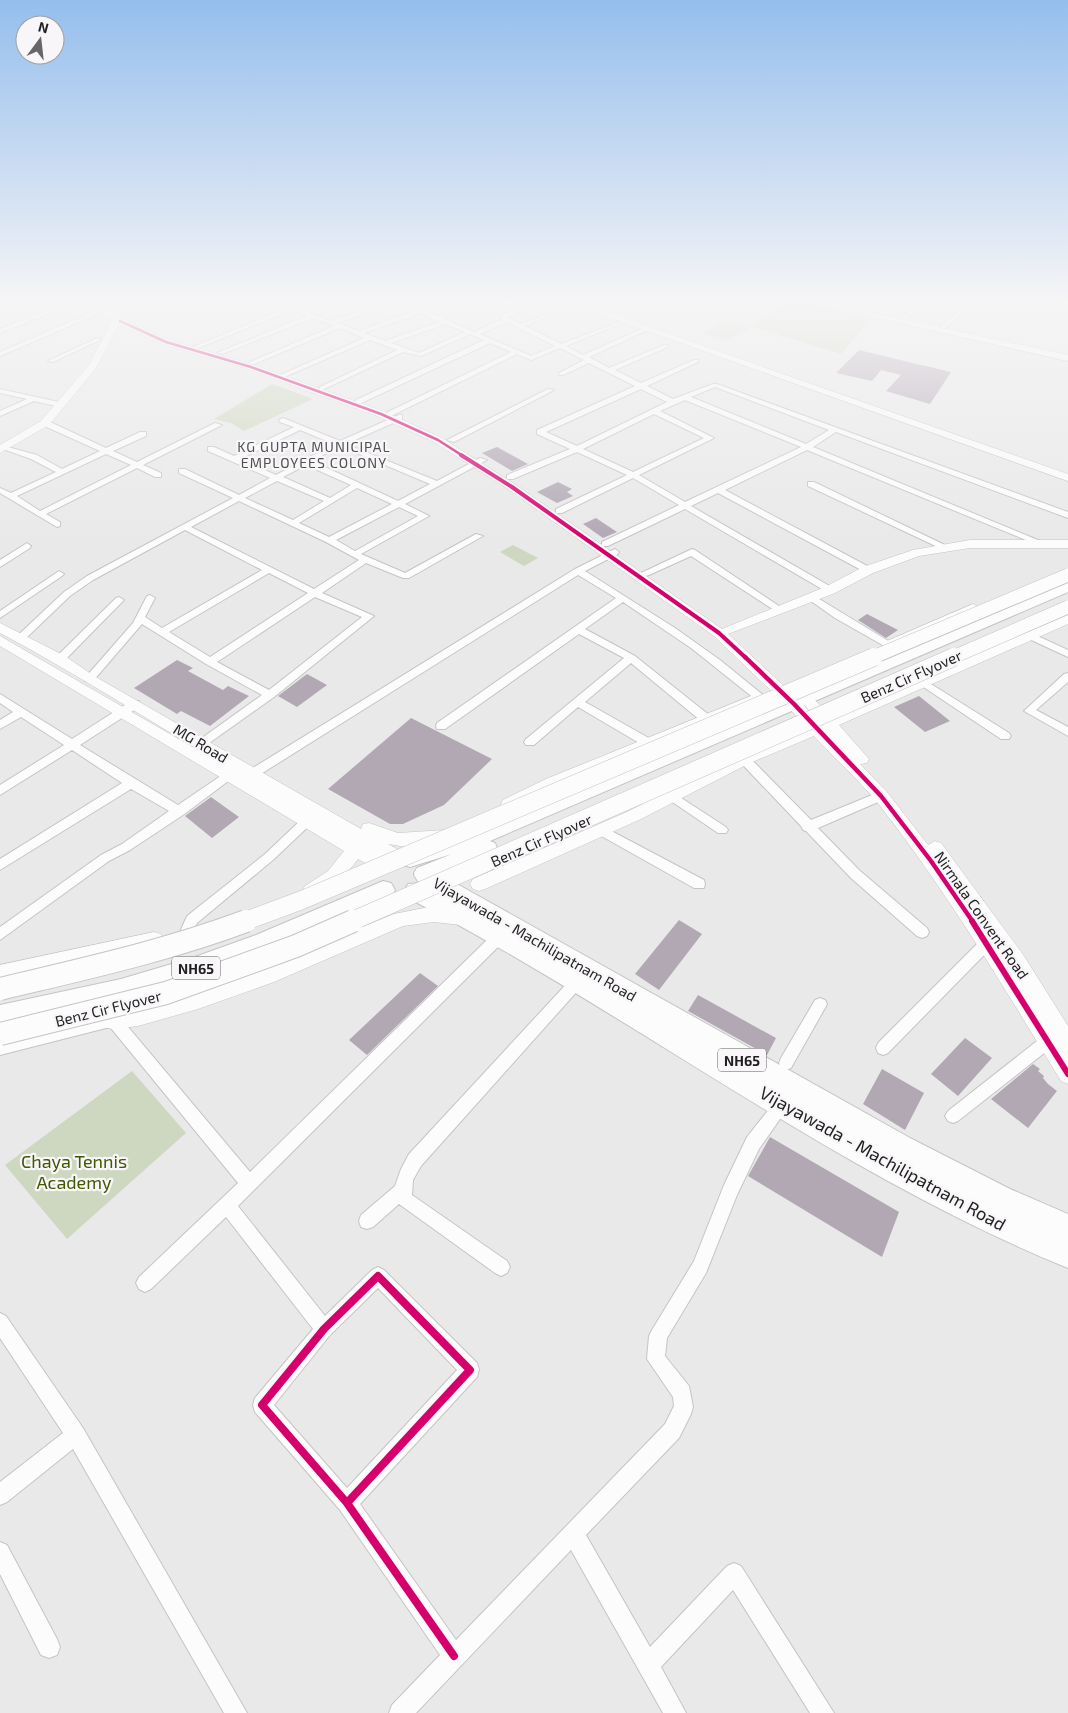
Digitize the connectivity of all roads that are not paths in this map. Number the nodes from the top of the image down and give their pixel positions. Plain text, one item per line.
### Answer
1 (80, 380) edge
2 (294, 380) edge
3 (296, 380) edge
4 (339, 380) edge
5 (406, 380) edge
6 (464, 380) edge
7 (631, 380) edge
8 (653, 380) edge
9 (793, 380) edge
10 (642, 385) junction
11 (322, 388) junction
12 (550, 390) dead end
13 (0, 391) edge
14 (684, 397) junction
15 (31, 400) junction
16 (359, 402) junction
17 (673, 402) junction
18 (60, 405) junction
19 (653, 412) junction
20 (0, 414) edge
21 (394, 417) junction
22 (283, 420) dead end
23 (45, 423) junction
24 (218, 425) dead end
25 (300, 428) junction
26 (834, 429) junction
27 (143, 434) dead end
28 (451, 440) junction
29 (339, 444) junction
30 (807, 447) junction
31 (2, 449) edge
32 (211, 449) dead end
33 (577, 449) junction
34 (106, 451) junction
35 (234, 459) junction
36 (480, 461) junction
37 (307, 462) junction
38 (137, 465) junction
39 (182, 470) dead end
40 (62, 472) junction
41 (631, 474) junction
42 (158, 475) dead end
43 (510, 477) junction
44 (277, 478) junction
45 (1068, 478) edge
46 (435, 483) junction
47 (811, 484) dead end
48 (357, 485) junction
49 (0, 490) edge
50 (719, 490) junction
51 (11, 496) junction
52 (240, 498) junction
53 (330, 501) junction
54 (397, 503) junction
55 (686, 506) junction
56 (559, 511) junction
57 (40, 514) junction
58 (1068, 515) edge
59 (293, 523) junction
60 (57, 524) dead end
61 (185, 527) junction
62 (479, 536) dead end
63 (329, 540) junction
64 (1041, 543) junction
65 (1068, 544) edge
66 (27, 546) dead end
67 (945, 547) junction
68 (609, 550) junction
69 (355, 554) junction
70 (365, 560) junction
71 (0, 564) edge
72 (1068, 568) edge
73 (268, 570) junction
74 (868, 570) junction
75 (578, 571) junction
76 (646, 573) junction
77 (59, 574) dead end
78 (1068, 575) edge
79 (1068, 586) edge
80 (830, 590) junction
81 (314, 593) junction
82 (150, 598) dead end
83 (623, 598) junction
84 (811, 598) junction
85 (1068, 599) edge
86 (119, 600) dead end
87 (1068, 607) edge
88 (780, 610) junction
89 (0, 615) edge
90 (140, 618) junction
91 (1068, 619) edge
92 (0, 627) edge
93 (579, 630) junction
94 (728, 630) junction
95 (162, 632) junction
96 (1030, 636) junction
97 (20, 638) junction
98 (0, 640) edge
99 (890, 644) junction
100 (1068, 654) edge
101 (631, 658) junction
102 (210, 662) junction
103 (64, 667) junction
104 (1068, 676) edge
105 (89, 679) junction
106 (923, 682) junction
107 (785, 688) junction
108 (270, 695) junction
109 (759, 697) junction
110 (0, 698) edge
111 (579, 703) junction
112 (128, 708) junction
113 (21, 712) junction
114 (811, 714) junction
115 (705, 718) junction
116 (0, 725) edge
117 (441, 726) dead end
118 (1068, 732) edge
119 (1005, 736) dead end
120 (530, 742) dead end
121 (201, 743) junction
122 (74, 744) junction
123 (650, 744) junction
124 (744, 759) junction
125 (252, 774) junction
126 (229, 776) junction
127 (131, 783) junction
128 (0, 791) edge
129 (672, 796) junction
130 (881, 796) junction
131 (179, 812) junction
132 (307, 813) junction
133 (807, 827) junction
134 (600, 830) junction
135 (722, 830) dead end
136 (443, 836) junction
137 (472, 841) junction
138 (492, 846) junction
139 (355, 850) junction
140 (0, 865) edge
141 (403, 874) junction
142 (699, 884) dead end
143 (476, 903) junction
144 (299, 927) junction
145 (922, 932) dead end
146 (0, 934) edge
147 (186, 934) junction
148 (499, 937) junction
149 (346, 943) junction
150 (987, 943) junction
151 (0, 973) edge
152 (576, 984) junction
153 (0, 989) edge
154 (82, 998) junction
155 (0, 1004) edge
156 (820, 1004) dead end
157 (0, 1017) edge
158 (113, 1020) junction
159 (0, 1034) edge
160 (1047, 1042) junction
161 (1068, 1044) edge
162 (0, 1048) edge
163 (883, 1048) dead end
164 (786, 1063) dead end
165 (1068, 1074) edge
166 (782, 1104) junction
167 (953, 1116) dead end
168 (881, 1149) junction
169 (249, 1184) junction
170 (402, 1191) junction
171 (227, 1205) junction
172 (367, 1222) dead end
173 (1068, 1229) edge
174 (1068, 1253) edge
175 (501, 1267) dead end
176 (145, 1283) dead end
177 (0, 1322) edge
178 (324, 1329) junction
179 (76, 1435) junction
180 (0, 1495) edge
181 (346, 1503) junction
182 (574, 1535) junction
183 (0, 1552) edge
184 (49, 1647) dead end
185 (454, 1656) junction
186 (648, 1665) junction
187 (236, 1713) edge
188 (400, 1713) edge
189 (675, 1713) edge
190 (823, 1713) edge

1 - 18 street
2 - 21 street
3 - 11 street
4 - 11 street
5 - 16 street
6 - 21 street
7 - 10 street
8 - 10 street
9 - 45 street
10 - 17 street
10 - 33 street
11 - 16 street
12 - 28 street
13 - 15 street
14 - 17 street
14 - 26 street
14 - 30 street
15 - 18 street
15 - 20 street
16 - 21 street
17 - 19 street
18 - 23 street
19 - 33 street
19 - 41 street
21 - 28 street
21 - 29 street
21 - 36 street
22 - 25 street
23 - 31 street
23 - 34 street
24 - 38 street
25 - 29 street
25 - 35 street
26 - 30 street
26 - 58 street
27 - 34 street
28 - 36 street
29 - 37 street
29 - 46 street
30 - 50 street
30 - 64 street
31 - 40 street
32 - 35 street
33 - 41 street
33 - 43 street
34 - 38 street
34 - 40 street
35 - 44 street
36 - 43 street
36 - 46 street
36 - 68 street
37 - 44 street
37 - 48 street
38 - 42 street
38 - 57 street
39 - 52 street
40 - 51 street
41 - 55 street
41 - 56 street
43 - 56 street
44 - 52 street
44 - 53 street
46 - 54 street
47 - 67 street
48 - 53 street
48 - 54 street
49 - 51 street
50 - 55 street
50 - 74 street
51 - 57 street
52 - 59 street
52 - 61 street
53 - 59 street
54 - 63 street
54 - 69 street
55 - 68 street
55 - 80 street
56 - 68 street
57 - 60 street
59 - 63 street
61 - 73 street
61 - 97 street
62 - 70 street
63 - 69 street
64 - 65 street
64 - 67 street
66 - 71 street
67 - 74 street
68 - 75 street
68 - 76 street
68 - 107 street
69 - 70 street
70 - 81 street
72 - 99 street
73 - 81 street
73 - 95 street
74 - 80 street
75 - 83 street
75 - 125 street
76 - 88 street
76 - 94 street
77 - 89 street
78 - 153 main road, Benz Cir Flyover, bridge
79 - 114 main road
80 - 84 street
81 - 102 street
81 - 108 street
82 - 90 street
83 - 93 street
83 - 109 street
84 - 88 street
84 - 99 street
85 - 114 main road
86 - 103 street
87 - 159 main road, Benz Cir Flyover, bridge
88 - 94 street
90 - 95 street
90 - 105 street
91 - 96 street
92 - 97 street, MG Road
93 - 101 street
93 - 117 street
94 - 107 street
95 - 102 street
96 - 100 street
96 - 106 street
97 - 103 street, MG Road
98 - 103 street, MG Road
99 - 107 street
101 - 111 street
101 - 115 street
102 - 108 street
103 - 105 street, MG Road
103 - 112 street, MG Road
104 - 118 street
105 - 112 street, MG Road
106 - 114 street
106 - 119 street
107 - 109 street
107 - 114 street
108 - 121 street
109 - 115 street
110 - 113 street
111 - 120 street
111 - 123 street
112 - 121 street, MG Road
112 - 122 street
112 - 126 street, MG Road
113 - 116 street
113 - 122 street
114 - 124 street
114 - 130 street, Nirmala Convent Road
114 - 137 main road
114 - 138 main road
114 - 161 street, Nirmala Convent Road
115 - 123 street
121 - 125 street, MG Road
122 - 127 street
122 - 128 street
123 - 136 street
124 - 129 street
124 - 133 street
125 - 132 street, MG Road
126 - 131 street
126 - 132 street, MG Road
127 - 131 street
127 - 140 street
129 - 134 street
129 - 135 street
130 - 133 street
130 - 150 street, Nirmala Convent Road
131 - 146 street
132 - 136 street
132 - 139 street, MG Road
132 - 141 street, MG Road
132 - 147 street
133 - 145 street
134 - 142 street
134 - 143 street
136 - 137 street
137 - 141 main road
138 - 141 main road
138 - 143 street
139 - 141 street, MG Road
139 - 147 street
141 - 143 highway, Vijayawada - Machilipatnam Road / NH65
141 - 144 highway, NH65
141 - 155 highway, NH65
143 - 148 highway, Vijayawada - Machilipatnam Road / NH65
143 - 149 street
143 - 168 highway, Vijayawada - Machilipatnam Road / NH65
144 - 149 street
144 - 154 highway, NH65
147 - 151 street
148 - 152 highway, Vijayawada - Machilipatnam Road / NH65
148 - 169 street
149 - 158 street
150 - 160 street, Nirmala Convent Road
150 - 163 street
152 - 166 highway, Vijayawada - Machilipatnam Road / NH65
152 - 170 street
154 - 157 highway, NH65
154 - 158 street
156 - 164 street
158 - 162 street
158 - 169 street
160 - 165 street, Nirmala Convent Road
160 - 167 street
166 - 168 highway, Vijayawada - Machilipatnam Road / NH65
166 - 182 street
168 - 173 highway, Vijayawada - Machilipatnam Road / NH65
168 - 174 highway, Vijayawada - Machilipatnam Road / NH65
169 - 171 street
170 - 172 street
170 - 175 street
171 - 176 street
171 - 178 street
177 - 179 street
178 - 181 street
178 - 181 street
179 - 180 street
179 - 187 street
181 - 185 street
182 - 185 street
182 - 186 street
183 - 184 street
185 - 188 street
186 - 189 street
186 - 190 street

